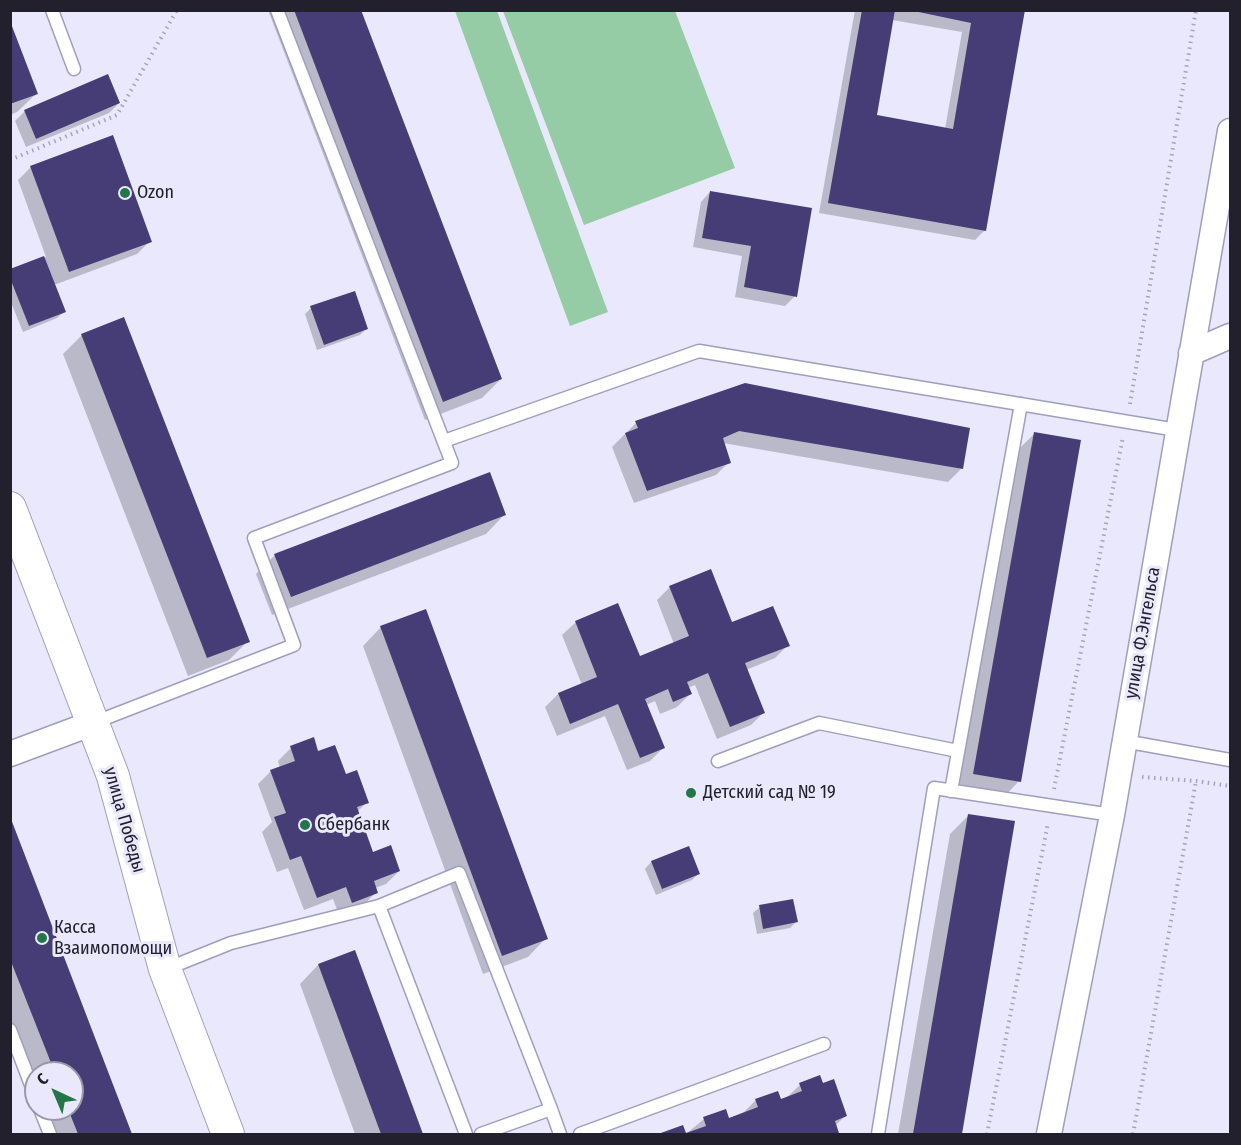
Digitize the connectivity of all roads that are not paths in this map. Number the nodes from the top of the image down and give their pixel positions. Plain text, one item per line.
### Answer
1 (52, 10) edge
2 (277, 10) edge
3 (74, 69) dead end
4 (1230, 131) edge
5 (1230, 336) edge
6 (1191, 353) junction
7 (1021, 404) junction
8 (1178, 430) junction
9 (444, 441) junction
10 (10, 508) edge
11 (93, 723) junction
12 (1124, 741) junction
13 (958, 751) junction
14 (10, 754) edge
15 (1230, 760) edge
16 (718, 761) dead end
17 (951, 791) junction
18 (1112, 814) junction
19 (379, 906) junction
20 (165, 969) junction
21 (10, 1030) edge
22 (824, 1044) dead end
23 (24, 1067) edge
24 (551, 1110) junction
25 (228, 1134) edge
26 (466, 1134) edge
27 (481, 1134) edge
28 (560, 1134) edge
29 (580, 1134) edge
30 (878, 1134) edge
31 (1049, 1134) edge

1 - 3 lane
2 - 9 lane
4 - 6 street, улица Ф.Энгельса
5 - 6 street
6 - 8 street, улица Ф.Энгельса
7 - 8 lane
7 - 9 lane
7 - 13 lane
8 - 12 street, улица Ф.Энгельса
9 - 11 lane
10 - 11 street, улица Победы
11 - 14 street
11 - 20 street, улица Победы
12 - 15 lane
12 - 18 street, улица Ф.Энгельса
13 - 16 lane
13 - 17 lane
17 - 18 lane
17 - 30 lane
18 - 31 street, улица Ф.Энгельса
19 - 20 lane
19 - 24 lane
19 - 26 lane
20 - 25 street, улица Победы
21 - 23 lane
22 - 29 lane
24 - 27 lane
24 - 28 lane

